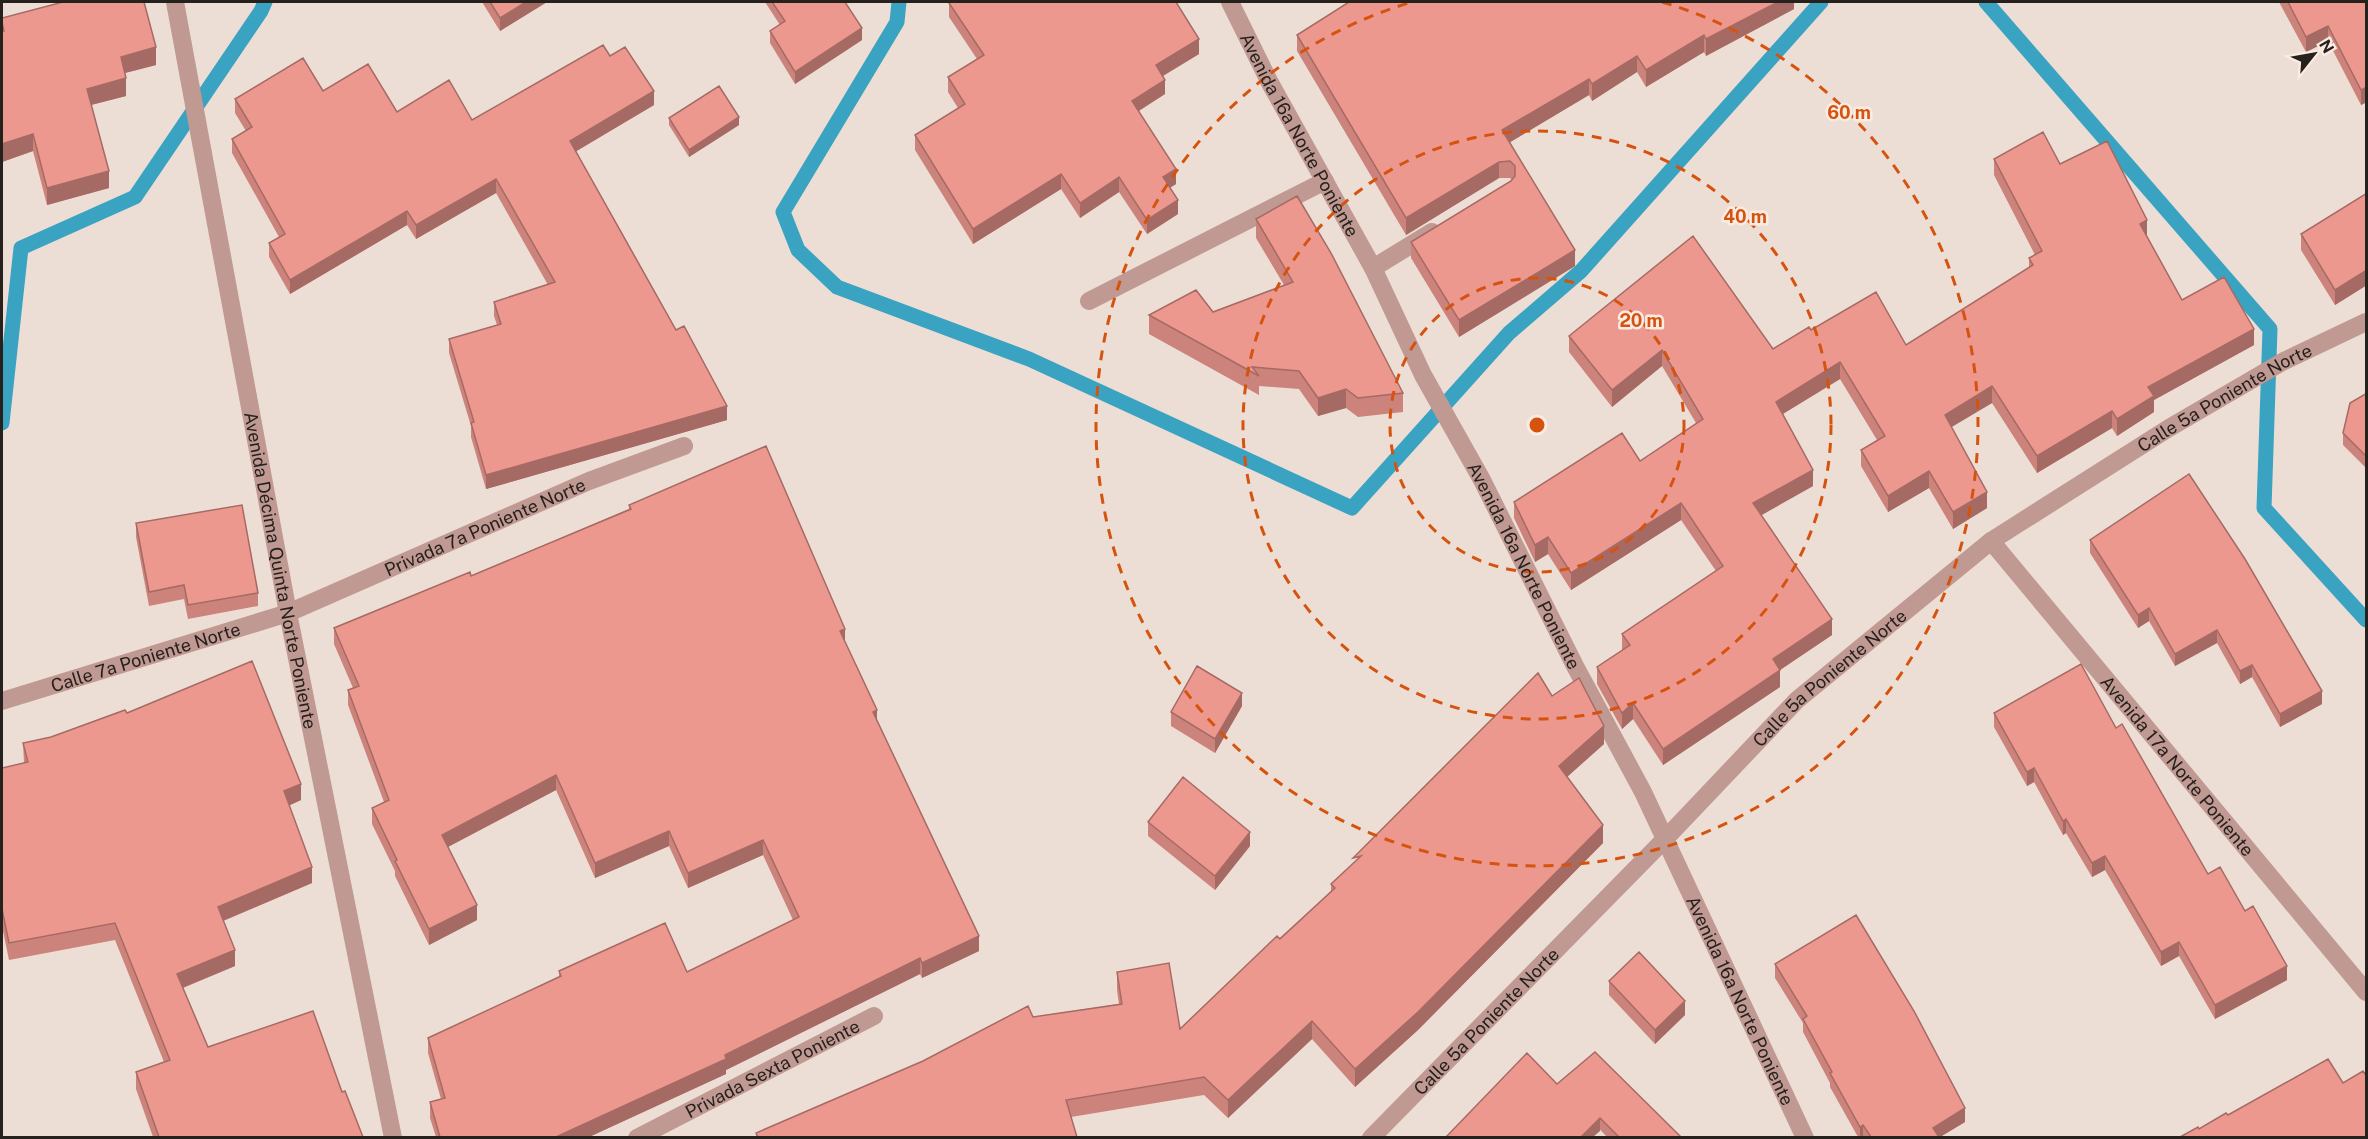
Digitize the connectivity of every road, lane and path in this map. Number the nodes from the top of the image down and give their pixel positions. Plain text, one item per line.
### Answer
1 (175, 2) edge
2 (1230, 2) edge
3 (1325, 182) junction
4 (1444, 225) edge
5 (1373, 268) junction
6 (1089, 301) dead end
7 (2367, 322) edge
8 (684, 446) dead end
9 (1991, 541) junction
10 (288, 613) junction
11 (2, 701) edge
12 (1665, 839) junction
13 (2367, 992) edge
14 (874, 1016) dead end
15 (393, 1137) edge
16 (637, 1137) edge
17 (1371, 1137) edge
18 (1805, 1137) edge

1 - 10 street, Avenida Décima Quinta Norte Poniente
2 - 3 street, Avenida 16a Norte Poniente
3 - 5 street, Avenida 16a Norte Poniente
3 - 6 street
4 - 5 street
5 - 12 street, Avenida 16a Norte Poniente
7 - 9 street, Calle 5a Poniente Norte
8 - 10 street, Privada 7a Poniente Norte
9 - 12 street, Calle 5a Poniente Norte
9 - 13 street, Avenida 17a Norte Poniente
10 - 11 street, Calle 7a Poniente Norte
10 - 15 street, Avenida Décima Quinta Norte Poniente
12 - 17 street, Calle 5a Poniente Norte
12 - 18 street, Avenida 16a Norte Poniente
14 - 16 street, Privada Sexta Poniente

